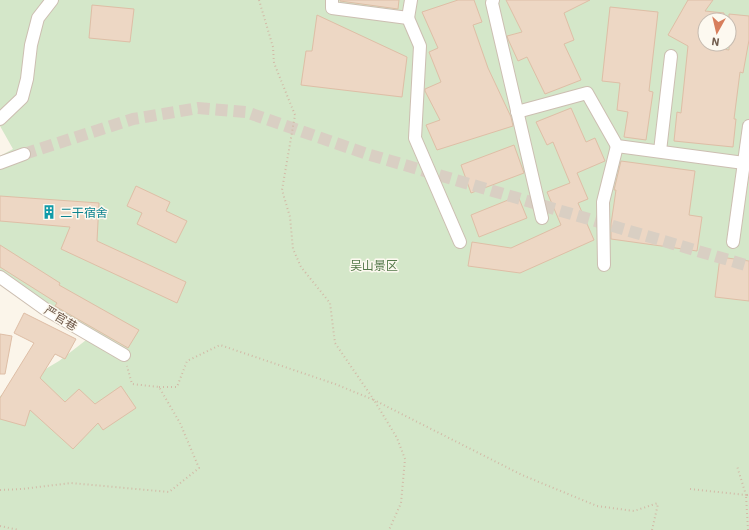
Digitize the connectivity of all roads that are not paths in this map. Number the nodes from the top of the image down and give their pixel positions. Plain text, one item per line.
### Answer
1 (52, 0) edge
2 (332, 0) edge
3 (411, 0) edge
4 (492, 0) edge
5 (408, 18) junction
6 (671, 56) dead end
7 (517, 112) junction
8 (0, 119) edge
9 (749, 126) edge
10 (617, 146) junction
11 (660, 152) junction
12 (24, 154) tunnel mouth
13 (0, 163) edge
14 (744, 163) junction
15 (542, 218) dead end
16 (460, 242) dead end
17 (733, 242) dead end
18 (604, 265) dead end
19 (0, 277) edge
20 (124, 355) road end

1 - 8 street
2 - 5 street
3 - 5 street
4 - 7 street
5 - 16 street
6 - 11 street
7 - 10 street
7 - 15 street
9 - 14 street
10 - 11 street
10 - 18 street
11 - 14 street
12 - 13 street
14 - 17 street
19 - 20 street, 严官巷

